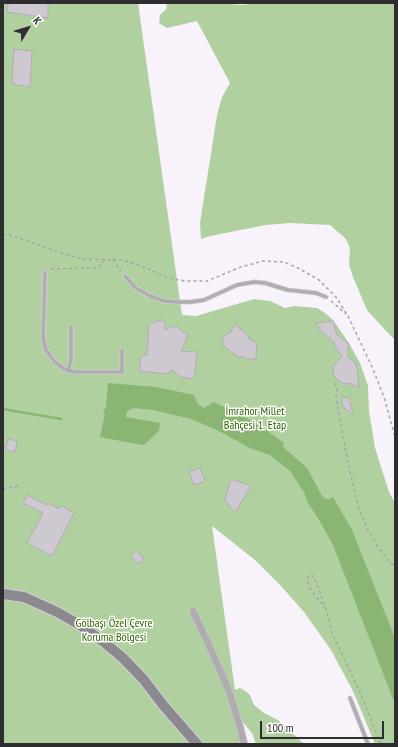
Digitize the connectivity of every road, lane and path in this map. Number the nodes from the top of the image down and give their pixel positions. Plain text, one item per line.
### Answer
1 (3, 235) edge
2 (105, 260) junction
3 (113, 260) junction
4 (45, 272) joint
5 (125, 276) joint
6 (326, 297) joint
7 (348, 316) junction
8 (70, 327) dead end
9 (122, 350) dead end
10 (68, 371) junction
11 (334, 383) dead end
12 (395, 437) edge
13 (18, 486) dead end
14 (3, 489) edge
15 (395, 567) edge
16 (3, 594) edge
17 (326, 609) junction
18 (193, 611) dead end
19 (350, 698) dead end
20 (197, 744) edge
21 (244, 744) edge
22 (368, 744) edge
23 (381, 744) edge

1 - 2 path
2 - 3 path
2 - 4 path
3 - 5 path
3 - 7 path
4 - 10 lane
5 - 6 lane
6 - 7 path
7 - 12 path
8 - 10 lane
9 - 10 lane
11 - 15 path
13 - 14 path
16 - 20 street
17 - 17 path
17 - 23 path
18 - 21 street
19 - 22 lane

